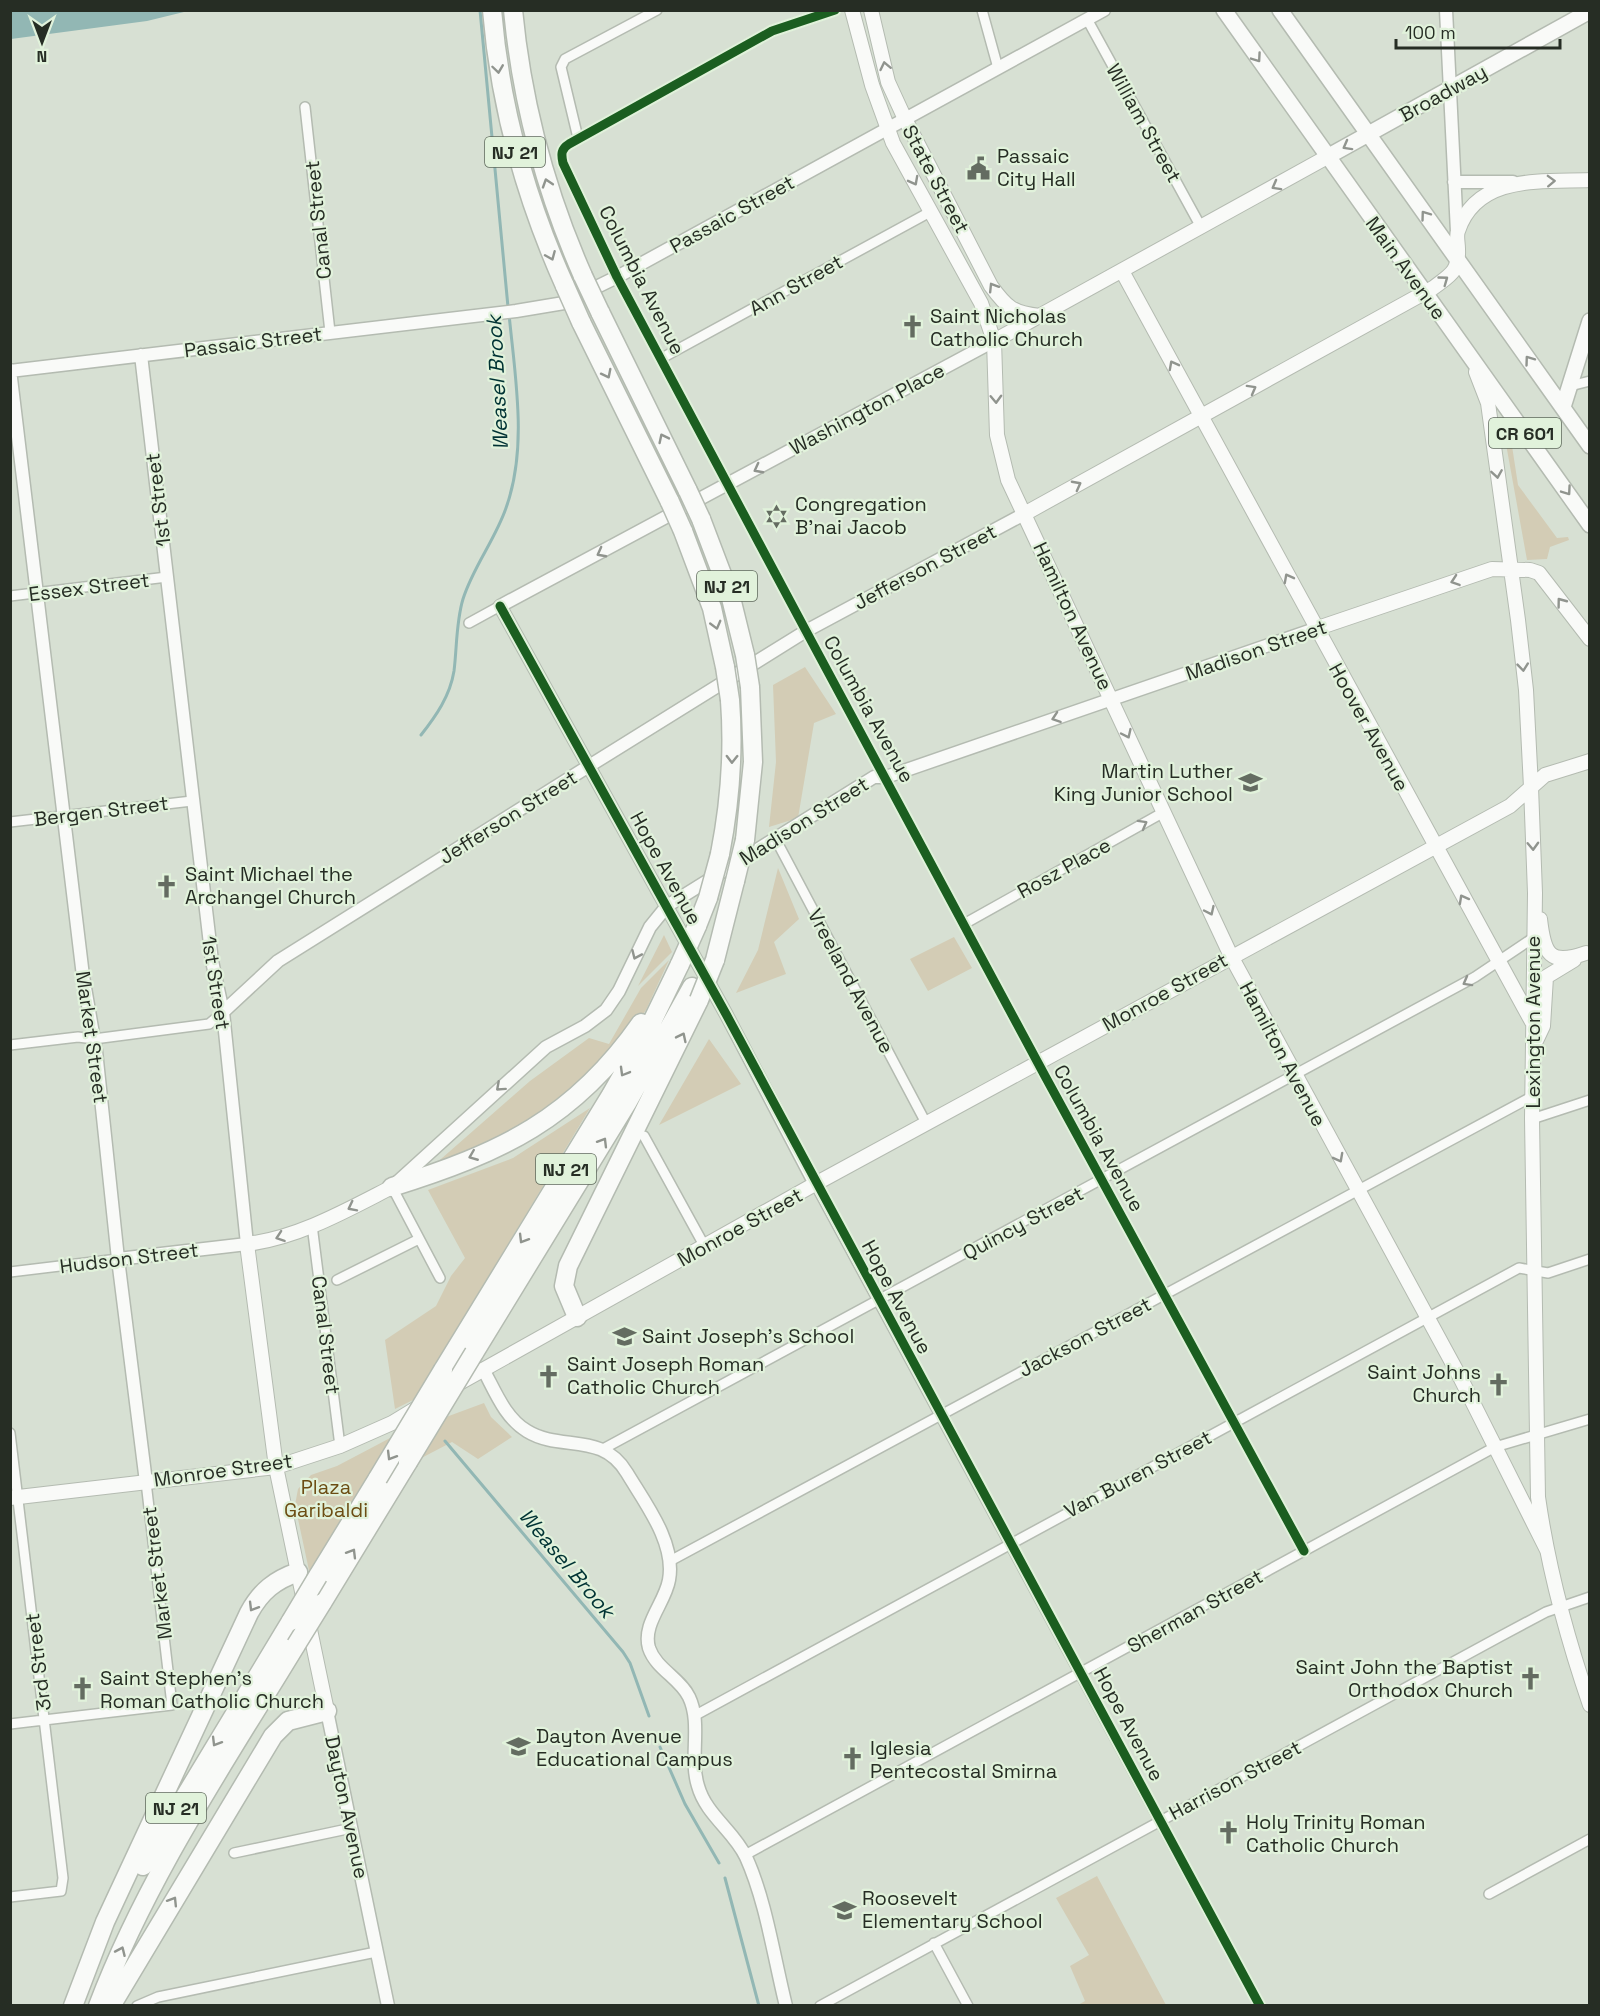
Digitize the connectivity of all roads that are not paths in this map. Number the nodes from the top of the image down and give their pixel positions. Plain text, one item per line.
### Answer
1 (492, 10) edge
2 (513, 10) edge
3 (657, 10) edge
4 (835, 10) edge
5 (852, 10) edge
6 (872, 10) edge
7 (982, 10) edge
8 (1104, 10) edge
9 (1224, 10) edge
10 (1446, 10) edge
11 (1590, 11) edge
12 (1283, 12) edge
13 (1087, 19) junction
14 (998, 68) junction
15 (1450, 89) junction
16 (305, 107) dead end
17 (904, 120) junction
18 (888, 129) junction
19 (1367, 135) junction
20 (578, 138) junction
21 (1327, 158) junction
22 (1590, 180) edge
23 (1454, 182) junction
24 (1513, 182) junction
25 (930, 212) junction
26 (1201, 227) junction
27 (1457, 232) junction
28 (1459, 263) junction
29 (1122, 271) junction
30 (617, 277) junction
31 (1424, 293) junction
32 (1040, 316) junction
33 (1590, 321) edge
34 (330, 332) junction
35 (994, 341) junction
36 (1459, 341) junction
37 (141, 355) junction
38 (662, 358) junction
39 (11, 371) edge
40 (1590, 381) edge
41 (1570, 386) junction
42 (1563, 407) junction
43 (1201, 417) junction
44 (1590, 446) edge
45 (729, 484) junction
46 (1026, 513) junction
47 (1590, 525) edge
48 (1511, 568) junction
49 (167, 577) junction
50 (37, 593) junction
51 (10, 596) edge
52 (500, 606) junction
53 (469, 623) dead end
54 (1316, 629) junction
55 (806, 631) junction
56 (1590, 639) edge
57 (1111, 699) junction
58 (1590, 761) edge
59 (589, 766) junction
60 (886, 777) junction
61 (1531, 788) junction
62 (192, 801) junction
63 (1164, 812) junction
64 (63, 816) junction
65 (10, 822) edge
66 (775, 838) junction
67 (1434, 846) junction
68 (1534, 871) junction
69 (667, 906) junction
70 (964, 924) junction
71 (1533, 938) junction
72 (1588, 952) edge
73 (1231, 956) junction
74 (1497, 962) junction
75 (680, 964) junction
76 (695, 993) junction
77 (223, 1012) junction
78 (1533, 1024) junction
79 (94, 1039) junction
80 (1534, 1044) junction
81 (10, 1045) edge
82 (1037, 1062) junction
83 (1294, 1075) junction
84 (1533, 1096) junction
85 (1590, 1100) edge
86 (1532, 1119) junction
87 (926, 1123) junction
88 (644, 1136) dead end
89 (1101, 1181) junction
90 (815, 1184) junction
91 (392, 1186) junction
92 (1357, 1190) junction
93 (312, 1225) junction
94 (419, 1239) junction
95 (247, 1244) junction
96 (705, 1247) junction
97 (118, 1259) junction
98 (1590, 1259) edge
99 (1533, 1270) junction
100 (10, 1272) edge
101 (440, 1278) dead end
102 (337, 1280) dead end
103 (1164, 1295) junction
104 (879, 1301) junction
105 (577, 1317) junction
106 (1427, 1318) junction
107 (479, 1361) junction
108 (939, 1414) junction
109 (1590, 1419) edge
110 (1233, 1423) junction
111 (10, 1433) edge
112 (1537, 1435) junction
113 (340, 1446) junction
114 (1495, 1448) junction
115 (603, 1449) junction
116 (276, 1467) junction
117 (146, 1482) junction
118 (15, 1497) edge
119 (1010, 1544) junction
120 (1547, 1550) junction
121 (1304, 1551) junction
122 (670, 1561) junction
123 (298, 1572) junction
124 (1590, 1597) edge
125 (1561, 1606) junction
126 (1081, 1673) junction
127 (1590, 1705) edge
128 (327, 1711) junction
129 (694, 1716) junction
130 (45, 1720) junction
131 (10, 1724) edge
132 (1161, 1821) junction
133 (352, 1828) junction
134 (1590, 1839) edge
135 (234, 1853) dead end
136 (745, 1855) junction
137 (1489, 1894) dead end
138 (10, 1897) edge
139 (934, 1943) junction
140 (376, 1952) junction
141 (73, 2006) edge
142 (79, 2006) edge
143 (98, 2006) edge
144 (111, 2006) edge
145 (137, 2006) edge
146 (388, 2006) edge
147 (786, 2006) edge
148 (820, 2006) edge
149 (968, 2006) edge
150 (1260, 2006) edge

1 -> 75 highway, NJ 21, bridge
76 -> 2 highway, NJ 21, bridge
3 - 20 street
4 - 20 street, Columbia Avenue
5 - 18 main road, State Street
17 -> 6 main road, State Street
7 - 14 street
8 - 13 street, Passaic Street
9 -> 21 main road, Main Avenue / CR 601
10 - 15 street
11 - 15 main road, Broadway
12 - 19 main road, CR 601
13 - 14 street, Passaic Street
13 - 26 street, William Street
14 - 17 street, Passaic Street
15 - 19 main road, Broadway
15 - 23 street
16 - 34 street, Canal Street
17 - 18 street, Passaic Street
32 -> 17 main road, State Street
18 -> 25 main road, State Street
18 - 30 street, Passaic Street
19 -> 21 main road, Broadway
28 -> 19 main road, CR 601
20 - 30 street, Columbia Avenue
21 -> 26 main road, Washington Place
21 - 31 main road, Main Avenue / CR 601
24 -> 22 main road
23 - 24 street
23 - 27 street
24 - 27 main road
25 - 35 main road, State Street
25 - 38 street, Ann Street
26 - 29 main road, Washington Place
27 - 28 main road
31 -> 28 main road, Jefferson Street
42 -> 28 main road, CR 601
29 - 32 main road, Washington Place
43 -> 29 main road, Hoover Avenue
30 - 34 street, Passaic Street
30 - 38 street, Columbia Avenue
31 - 36 main road, Main Avenue / CR 601
43 -> 31 main road, Jefferson Street
32 - 35 main road, Washington Place
33 - 41 main road
34 - 37 street, Passaic Street
35 -> 45 street, Washington Place
35 -> 46 main road, Hamilton Avenue
36 -> 47 main road, Main Avenue / CR 601
36 -> 48 main road, Lexington Avenue
37 - 39 street, Passaic Street
37 - 49 street, 1st Street
38 - 45 street, Columbia Avenue
39 - 50 street, Market Street
40 - 41 street
41 - 42 main road
42 - 44 main road, CR 601
46 -> 43 main road, Jefferson Street
54 -> 43 main road, Hoover Avenue
45 -> 52 street, Washington Place
45 - 55 street, Columbia Avenue
46 - 55 street, Jefferson Street
46 - 57 main road, Hamilton Avenue
48 -> 54 main road, Madison Street
56 -> 48 main road, Madison Street
48 -> 61 main road, Lexington Avenue
49 - 50 street, Essex Street
49 - 62 street, 1st Street
50 - 51 street, Essex Street
50 - 64 street, Market Street
52 - 53 street, Washington Place
52 - 59 street, Hope Avenue
54 - 57 street, Madison Street
54 - 67 main road, Hoover Avenue
55 - 59 street, Jefferson Street
55 - 60 street, Columbia Avenue
57 -> 60 street, Madison Street
57 -> 63 main road, Hamilton Avenue
58 - 61 main road, Monroe Street
59 - 69 street, Hope Avenue
59 - 77 street, Jefferson Street
60 - 66 street, Madison Street
60 - 70 street, Columbia Avenue
61 - 67 main road, Monroe Street
61 -> 68 main road, Lexington Avenue
62 - 64 street, Bergen Street
62 - 77 street, 1st Street
70 -> 63 street, Rosz Place
63 -> 73 main road, Hamilton Avenue
64 - 65 street, Bergen Street
64 - 79 street, Market Street
66 - 69 street, Madison Street
66 - 87 street, Vreeland Avenue
67 - 73 main road, Monroe Street
74 -> 67 main road, Hoover Avenue
68 - 71 main road, Lexington Avenue
68 - 72 main road
69 - 90 street, Hope Avenue
69 -> 91 street, Madison Street
70 - 82 street, Columbia Avenue
71 - 74 street, Quincy Street
71 - 78 main road, Lexington Avenue
72 - 80 main road
73 - 82 main road, Monroe Street
73 - 83 main road, Hamilton Avenue
74 - 78 main road, Hoover Avenue
74 -> 83 street, Quincy Street
75 -> 91 highway
75 -> 142 highway, NJ 21, bridge
105 -> 76 highway
107 -> 76 highway, NJ 21
77 - 79 street
77 - 95 street, 1st Street
78 - 80 main road, Lexington Avenue
79 - 81 street
79 - 97 street, Market Street
80 - 84 main road, Lexington Avenue
82 - 87 main road, Monroe Street
82 - 89 street, Columbia Avenue
83 - 89 street, Quincy Street
83 -> 92 main road, Hamilton Avenue
84 - 86 main road, Lexington Avenue
84 - 92 street, Jackson Street
85 - 86 street
86 - 99 main road, Lexington Avenue
87 - 90 main road, Monroe Street
88 - 96 street
89 - 103 street, Columbia Avenue
89 - 104 street, Quincy Street
90 - 96 main road, Monroe Street
90 - 104 street, Hope Avenue
91 -> 93 main road, Madison Street
91 - 94 street
92 - 103 street, Jackson Street
92 - 106 main road, Hamilton Avenue
93 -> 95 main road, Madison Street
93 - 113 street, Canal Street
94 - 101 street
94 - 102 street
95 - 97 street, Hudson Street
95 - 116 main road, 1st Street
96 - 105 main road, Monroe Street
97 - 100 street, Hudson Street
97 - 117 street, Market Street
98 - 99 street, Van Buren Street
99 - 106 street, Van Buren Street
99 - 112 main road, Lexington Avenue
103 - 108 street, Jackson Street
103 - 110 street, Columbia Avenue
104 - 108 street, Hope Avenue
104 - 115 street, Quincy Street
105 - 107 main road, Monroe Street
106 - 110 street, Van Buren Street
106 - 114 main road, Hamilton Avenue
107 - 113 main road, Monroe Street
107 - 115 street
143 -> 107 highway, NJ 21, bridge
108 - 119 street, Hope Avenue
108 - 122 street, Jackson Street
109 - 112 street, Sherman Street
110 - 119 street, Van Buren Street
110 - 121 street, Columbia Avenue
111 - 118 street, 3rd Street
112 - 114 street, Sherman Street
112 - 120 main road, Lexington Avenue
113 - 116 main road, Monroe Street
114 - 120 main road, Hamilton Avenue
114 - 121 street, Sherman Street
115 - 122 street
116 - 117 main road, Monroe Street
116 - 123 main road, Dayton Avenue
117 - 118 main road, Monroe Street
117 - 130 street, Market Street
118 - 130 street, 3rd Street
119 - 126 street, Hope Avenue
119 - 129 street, Van Buren Street
120 - 125 main road, Lexington Avenue
121 - 126 street, Sherman Street
122 - 129 street
123 - 128 main road, Dayton Avenue
123 -> 141 highway
124 - 125 street, Harrison Street
125 - 127 main road, Lexington Avenue
125 - 132 street, Harrison Street
126 - 132 street, Hope Avenue
126 - 136 street, Sherman Street
128 - 133 street, Dayton Avenue
144 -> 128 highway
129 - 136 street
130 - 131 street
130 - 138 street, 3rd Street
132 - 139 street, Harrison Street
132 - 150 street, Hope Avenue
133 - 135 street
133 - 140 street, Dayton Avenue
134 - 137 street
136 - 147 street
139 - 148 street, Harrison Street
139 - 149 street
140 - 145 street
140 - 146 street, Dayton Avenue

